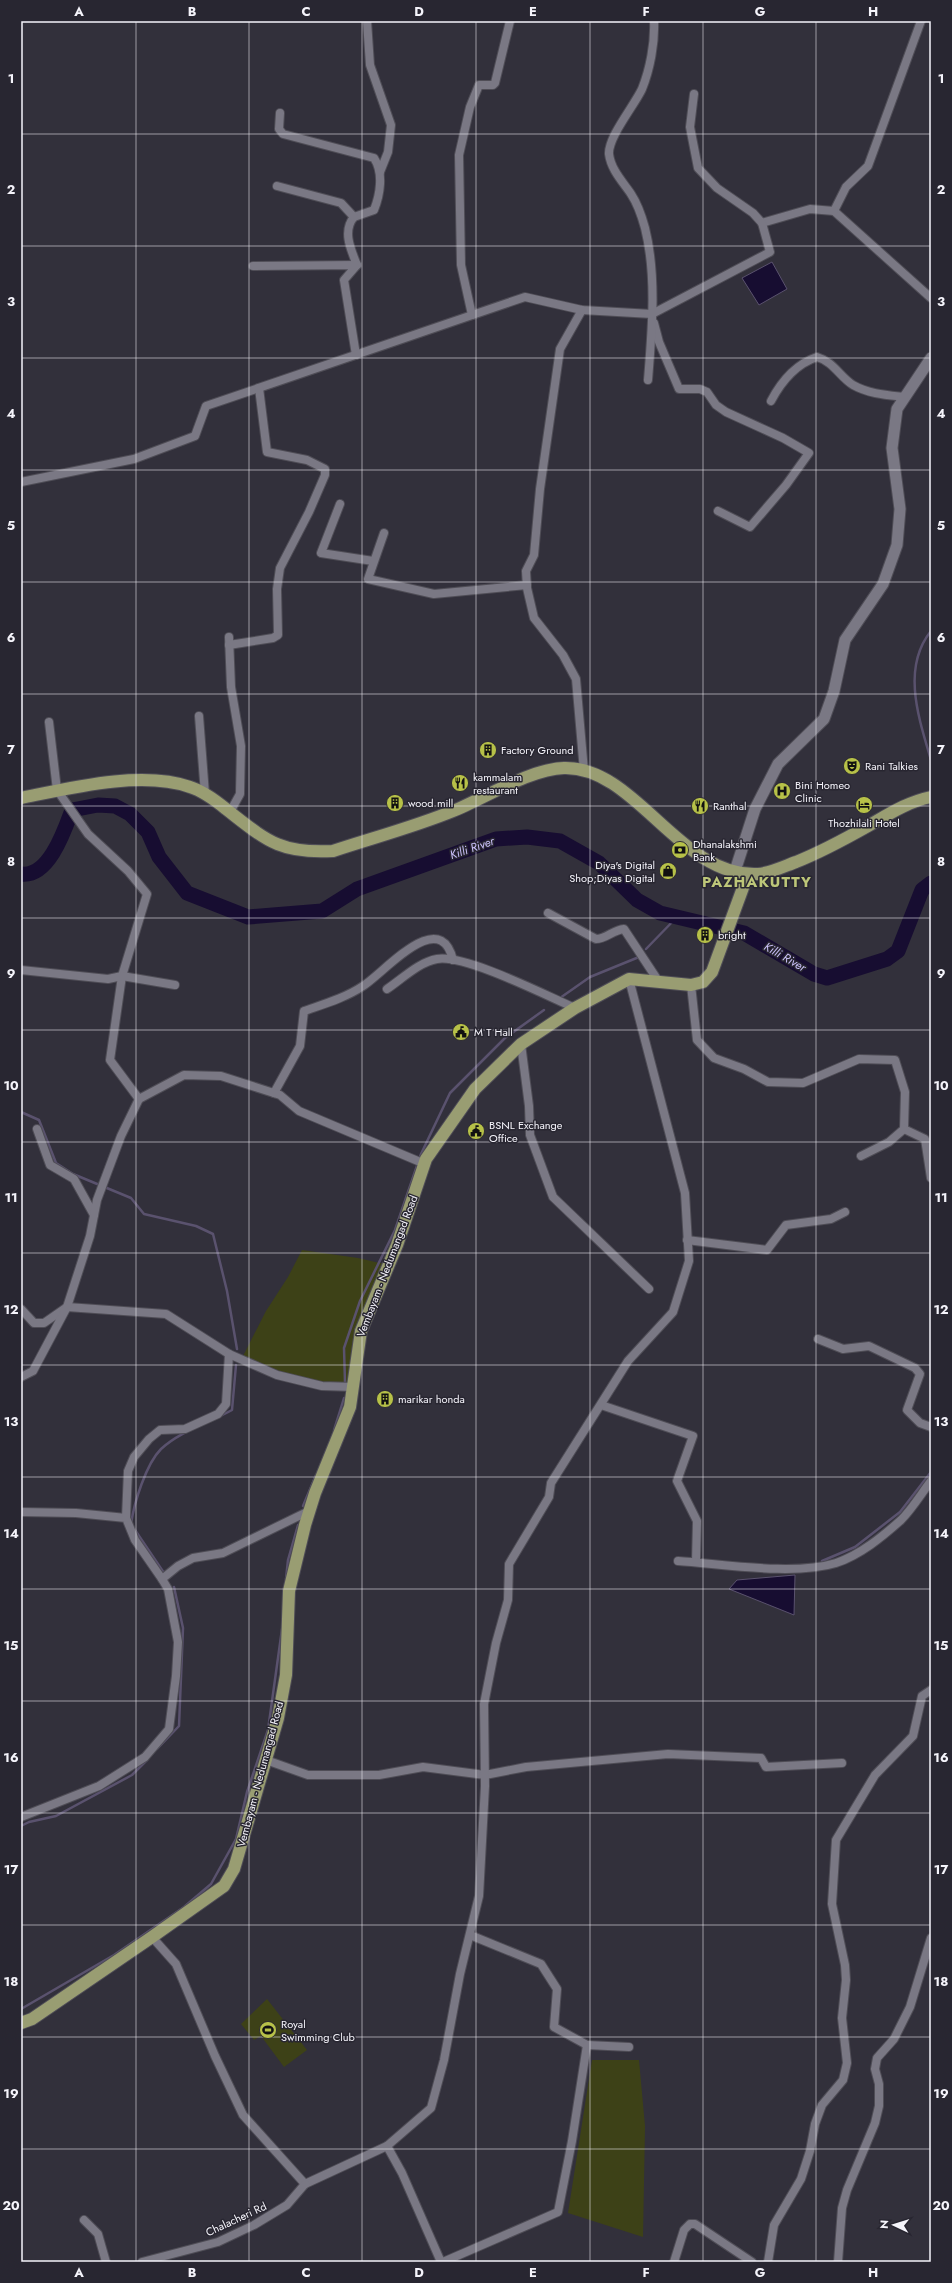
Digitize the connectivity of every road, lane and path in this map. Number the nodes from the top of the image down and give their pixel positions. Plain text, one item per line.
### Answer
1 (367, 21) edge
2 (510, 21) edge
3 (654, 21) edge
4 (921, 21) edge
5 (694, 94) dead end
6 (280, 113) dead end
7 (380, 172) junction
8 (277, 186) dead end
9 (834, 212) junction
10 (354, 217) junction
11 (762, 223) junction
12 (357, 265) junction
13 (252, 266) dead end
14 (931, 298) edge
15 (582, 310) junction
16 (652, 314) junction
17 (472, 316) junction
18 (356, 355) junction
19 (931, 358) edge
20 (648, 380) dead end
21 (259, 388) junction
22 (905, 397) junction
23 (771, 401) dead end
24 (21, 482) edge
25 (340, 504) dead end
26 (718, 511) dead end
27 (384, 533) dead end
28 (373, 562) junction
29 (527, 585) junction
30 (199, 716) dead end
31 (49, 722) dead end
32 (584, 771) junction
33 (58, 791) junction
34 (205, 794) junction
35 (931, 797) edge
36 (21, 798) edge
37 (230, 812) junction
38 (735, 871) junction
39 (748, 874) junction
40 (548, 913) dead end
41 (453, 960) junction
42 (21, 970) edge
43 (122, 976) junction
44 (629, 979) junction
45 (659, 982) junction
46 (175, 985) dead end
47 (691, 985) junction
48 (387, 989) dead end
49 (576, 1008) junction
50 (521, 1044) junction
51 (274, 1093) junction
52 (139, 1099) junction
53 (37, 1129) dead end
54 (904, 1129) junction
55 (861, 1156) dead end
56 (425, 1164) junction
57 (931, 1178) edge
58 (845, 1212) dead end
59 (94, 1215) junction
60 (688, 1240) junction
61 (649, 1289) dead end
62 (67, 1307) junction
63 (21, 1310) edge
64 (818, 1339) dead end
65 (229, 1354) junction
66 (21, 1377) edge
67 (354, 1388) junction
68 (601, 1405) junction
69 (931, 1427) edge
70 (931, 1481) edge
71 (309, 1511) junction
72 (21, 1512) edge
73 (126, 1518) junction
74 (678, 1561) dead end
75 (696, 1562) junction
76 (162, 1579) junction
77 (931, 1690) edge
78 (266, 1760) junction
79 (842, 1763) dead end
80 (485, 1775) junction
81 (21, 1817) edge
82 (470, 1935) junction
83 (152, 1938) junction
84 (931, 1938) edge
85 (21, 2023) edge
86 (587, 2045) junction
87 (629, 2047) dead end
88 (387, 2146) junction
89 (305, 2184) junction
90 (84, 2220) dead end
91 (106, 2262) edge
92 (142, 2262) edge
93 (442, 2262) edge
94 (674, 2262) edge
95 (752, 2262) edge
96 (768, 2262) edge
97 (838, 2262) edge

1 - 7 street
2 - 17 street
3 - 16 street
4 - 9 street
5 - 11 street
6 - 7 street
7 - 10 street
8 - 10 street
9 - 11 street
9 - 14 street
10 - 12 street
11 - 16 street
12 - 13 street
12 - 18 street
15 - 16 street
15 - 17 street
15 - 29 street
16 - 20 street
16 - 26 street
17 - 18 street
18 - 21 street
19 - 22 main road
21 - 24 street
21 - 37 street
22 - 23 street
22 - 38 main road
25 - 28 street
27 - 28 street
28 - 29 street
29 - 32 street
30 - 34 street
31 - 33 street
32 - 37 main road
32 - 38 main road
33 - 34 main road
33 - 36 main road
33 - 43 street
34 - 37 main road
35 - 39 main road
38 - 39 main road
39 - 47 main road
40 - 45 street
41 - 48 street
41 - 49 street
41 - 51 street
42 - 43 street
43 - 46 street
43 - 52 street
44 - 45 main road
44 - 49 main road, Vembayam - Nedumangad Road
44 - 60 street
45 - 47 main road
47 - 54 street
49 - 50 main road, Vembayam - Nedumangad Road
50 - 56 main road, Vembayam - Nedumangad Road
50 - 61 street
51 - 52 street
51 - 56 street
52 - 59 street
53 - 59 street
54 - 55 street
54 - 57 street
56 - 67 main road, Vembayam - Nedumangad Road
58 - 60 street
59 - 62 street
60 - 68 street
62 - 63 street
62 - 65 street
62 - 66 street
64 - 69 street
65 - 67 street
65 - 73 street
67 - 71 main road, Vembayam - Nedumangad Road
68 - 75 street
68 - 80 street
70 - 75 street
71 - 76 street
71 - 78 main road, Vembayam - Nedumangad Road
72 - 73 street
73 - 76 street
74 - 75 street
76 - 81 street
77 - 96 street
78 - 80 street
78 - 83 main road, Vembayam - Nedumangad Road
79 - 80 street
80 - 82 street
82 - 86 street
82 - 88 street
83 - 85 main road, Vembayam - Nedumangad Road
83 - 89 street
84 - 97 street
86 - 87 street
86 - 93 street
88 - 89 street
88 - 93 street
89 - 92 street, Chalacheri Rd
90 - 91 street
94 - 95 street

